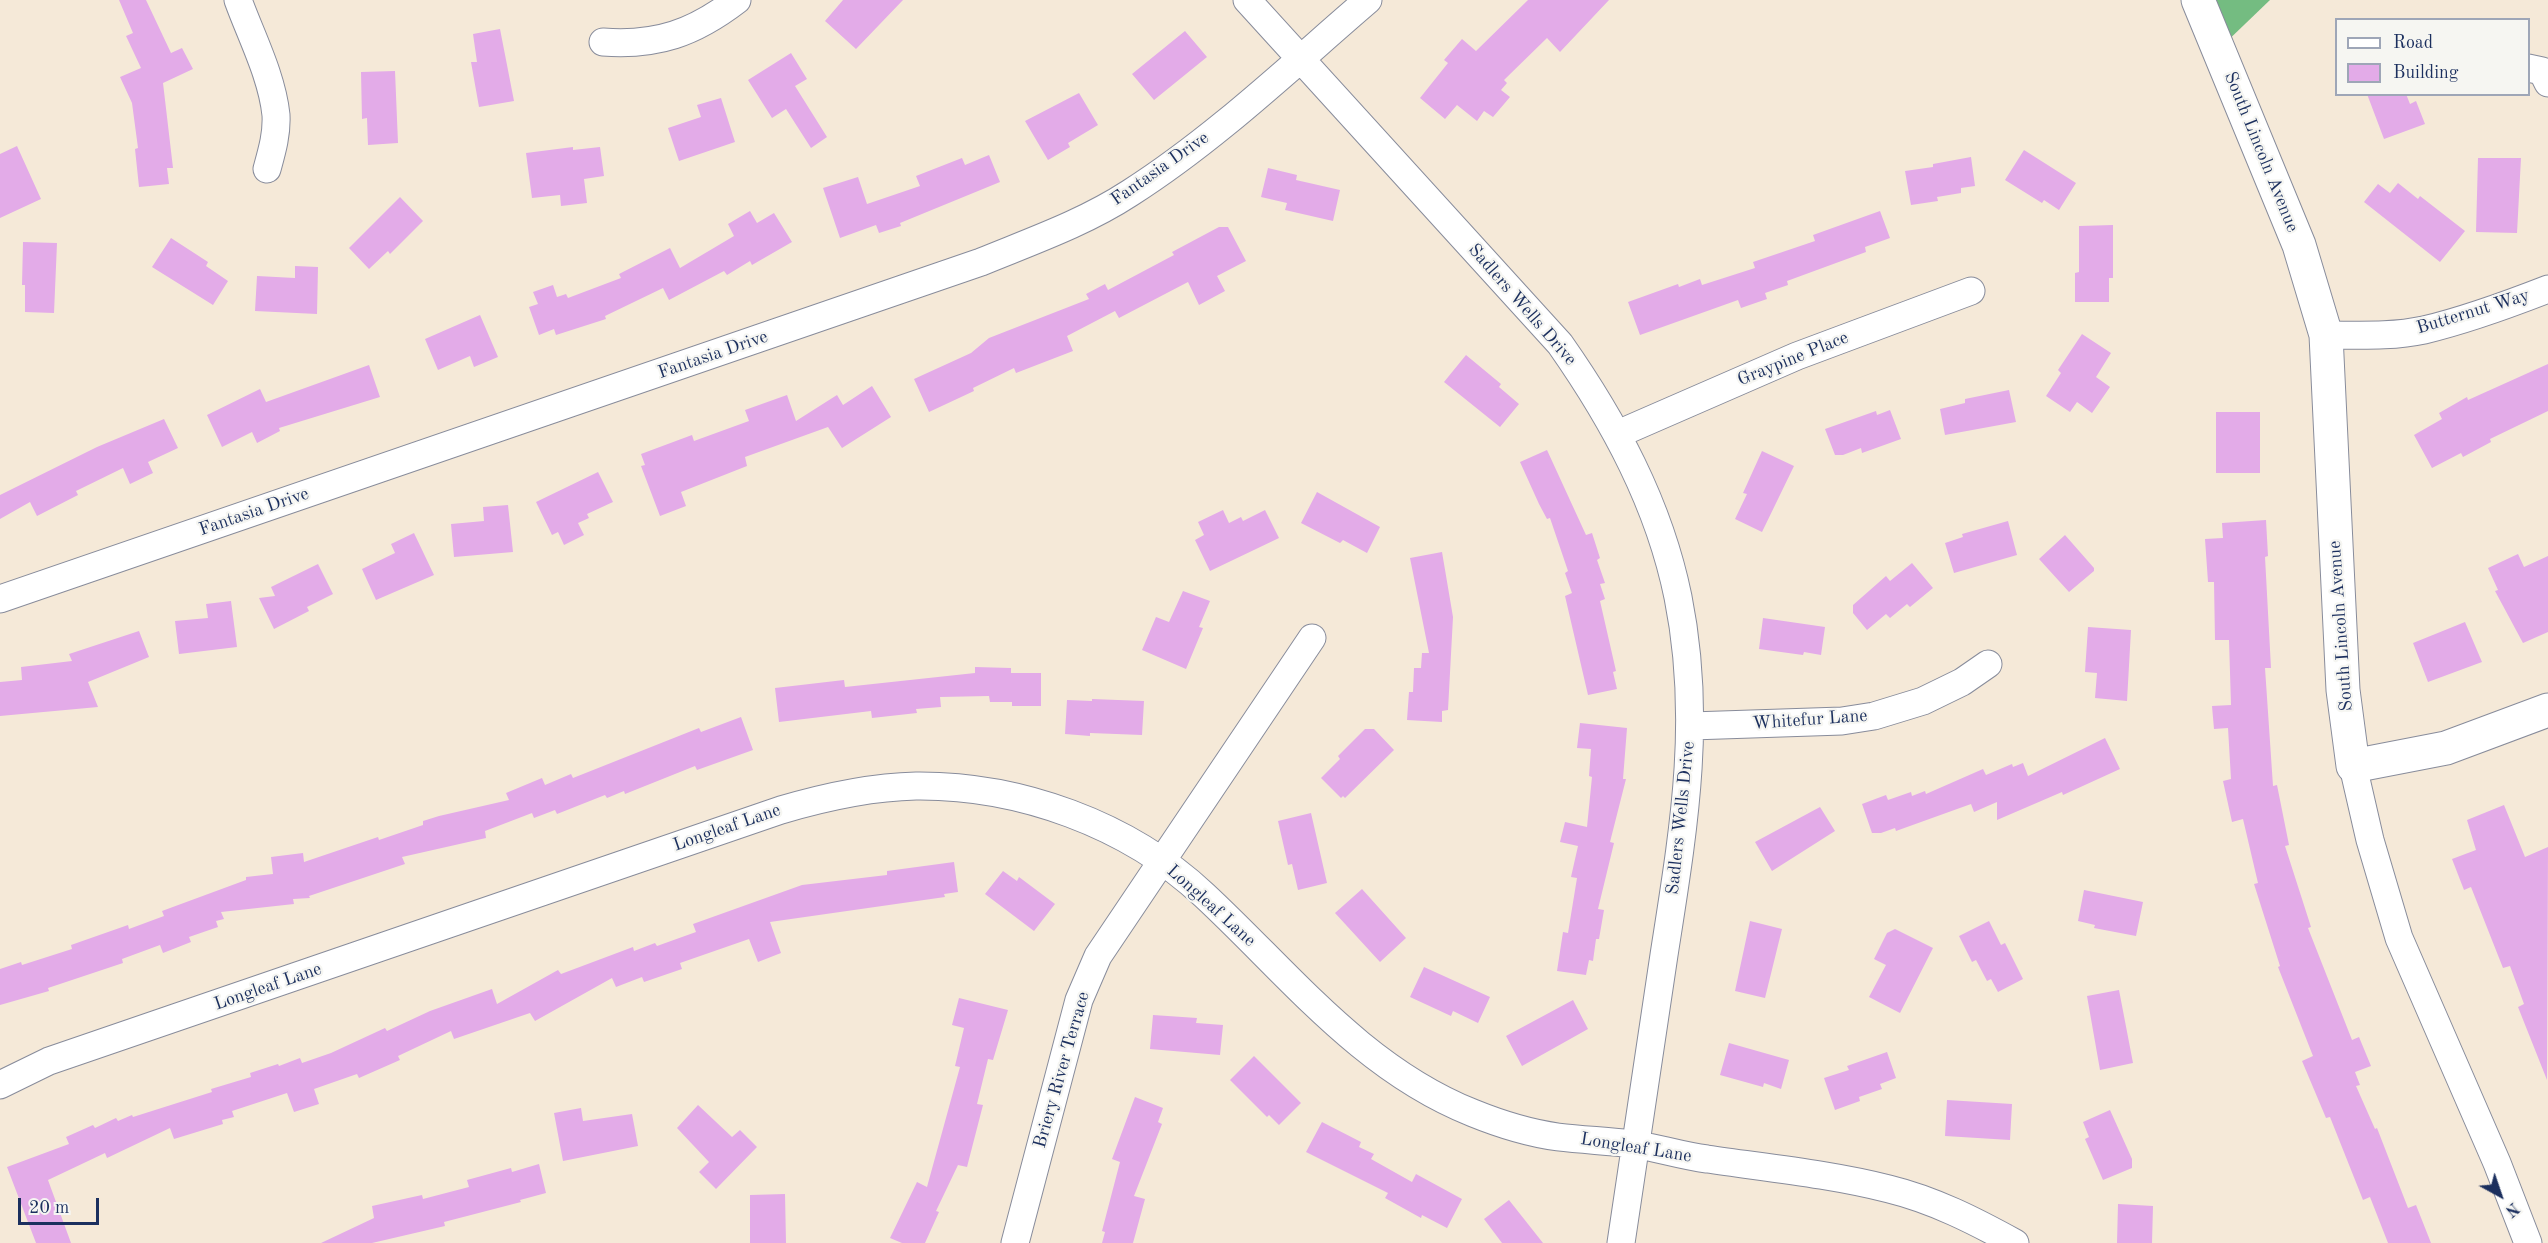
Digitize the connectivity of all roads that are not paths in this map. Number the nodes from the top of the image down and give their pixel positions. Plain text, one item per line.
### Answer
1 (238, 0) edge
2 (737, 0) edge
3 (1247, 0) edge
4 (1368, 0) edge
5 (2199, 0) edge
6 (603, 42) dead end
7 (1300, 58) junction
8 (2530, 68) edge
9 (2548, 83) edge
10 (267, 169) dead end
11 (2548, 289) edge
12 (1971, 291) dead end
13 (2326, 336) junction
14 (1618, 434) junction
15 (0, 599) edge
16 (1312, 638) dead end
17 (1988, 664) dead end
18 (2548, 710) edge
19 (1691, 726) junction
20 (2353, 766) junction
21 (1162, 862) junction
22 (0, 1085) edge
23 (1635, 1144) junction
24 (1015, 1243) edge
25 (1620, 1243) edge
26 (2015, 1243) edge
27 (2528, 1243) edge

1 - 10 street
2 - 6 street
3 - 7 street, Sadlers Wells Drive
4 - 7 street, Fantasia Drive
5 - 13 main road, South Lincoln Avenue
7 - 14 street, Sadlers Wells Drive
7 - 15 street, Fantasia Drive
8 - 9 street
11 - 13 street, Butternut Way
12 - 14 street, Graypine Place
13 - 20 main road, South Lincoln Avenue
14 - 19 street, Sadlers Wells Drive
16 - 21 street, Briery River Terrace
17 - 19 street, Whitefur Lane
18 - 20 main road
19 - 23 street, Sadlers Wells Drive
20 - 27 street, South Lincoln Avenue
21 - 22 street, Longleaf Lane
21 - 23 street, Longleaf Lane
21 - 24 street, Briery River Terrace
23 - 25 street, Sadlers Wells Drive
23 - 26 street, Longleaf Lane

